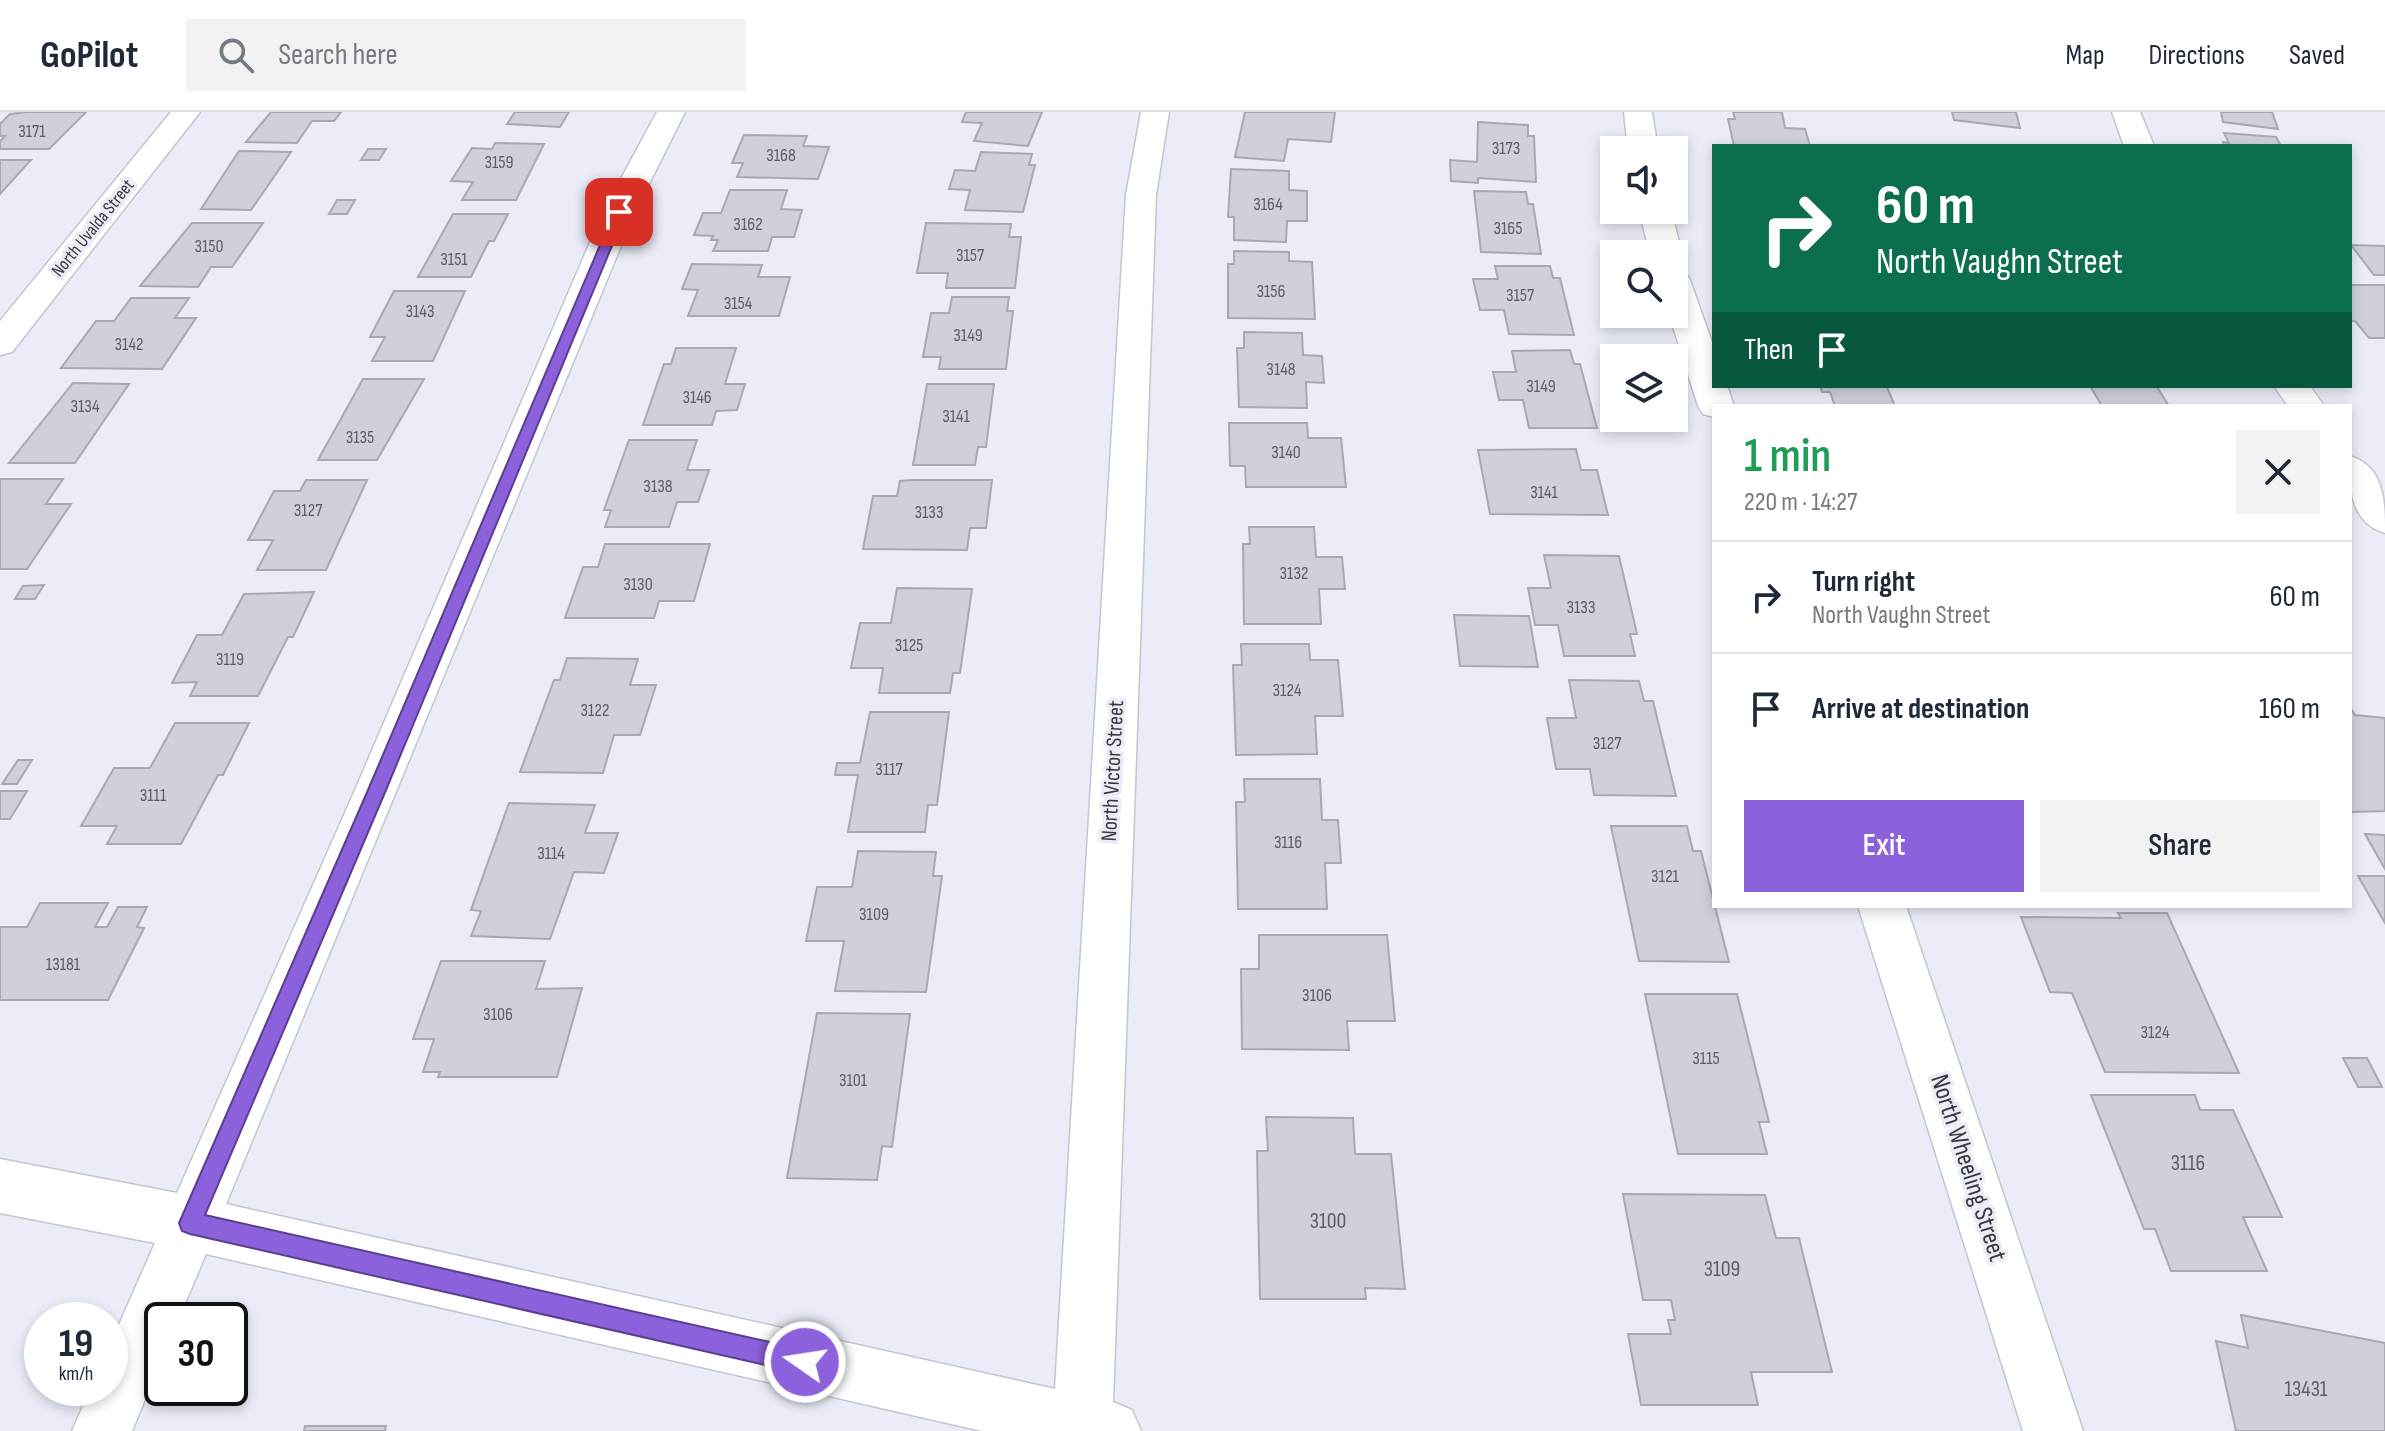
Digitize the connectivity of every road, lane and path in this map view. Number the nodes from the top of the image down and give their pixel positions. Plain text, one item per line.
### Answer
1 (186, 112) edge
2 (671, 112) edge
3 (1155, 112) edge
4 (1638, 112) edge
5 (2126, 112) edge
6 (1641, 136) edge
7 (2138, 144) edge
8 (1688, 322) edge
9 (0, 344) edge
10 (1715, 404) edge
11 (2352, 472) edge
12 (2385, 519) edge
13 (1883, 908) edge
14 (0, 1186) edge
15 (190, 1223) junction
16 (1092, 1429) edge
17 (102, 1431) edge
18 (2053, 1431) edge

1 - 9 street, North Uvalda Street
2 - 15 street
3 - 16 street, North Victor Street
4 - 6 street
5 - 7 street
8 - 10 street
11 - 12 street
13 - 18 street, North Wheeling Street
14 - 15 street
15 - 16 street
15 - 17 street

